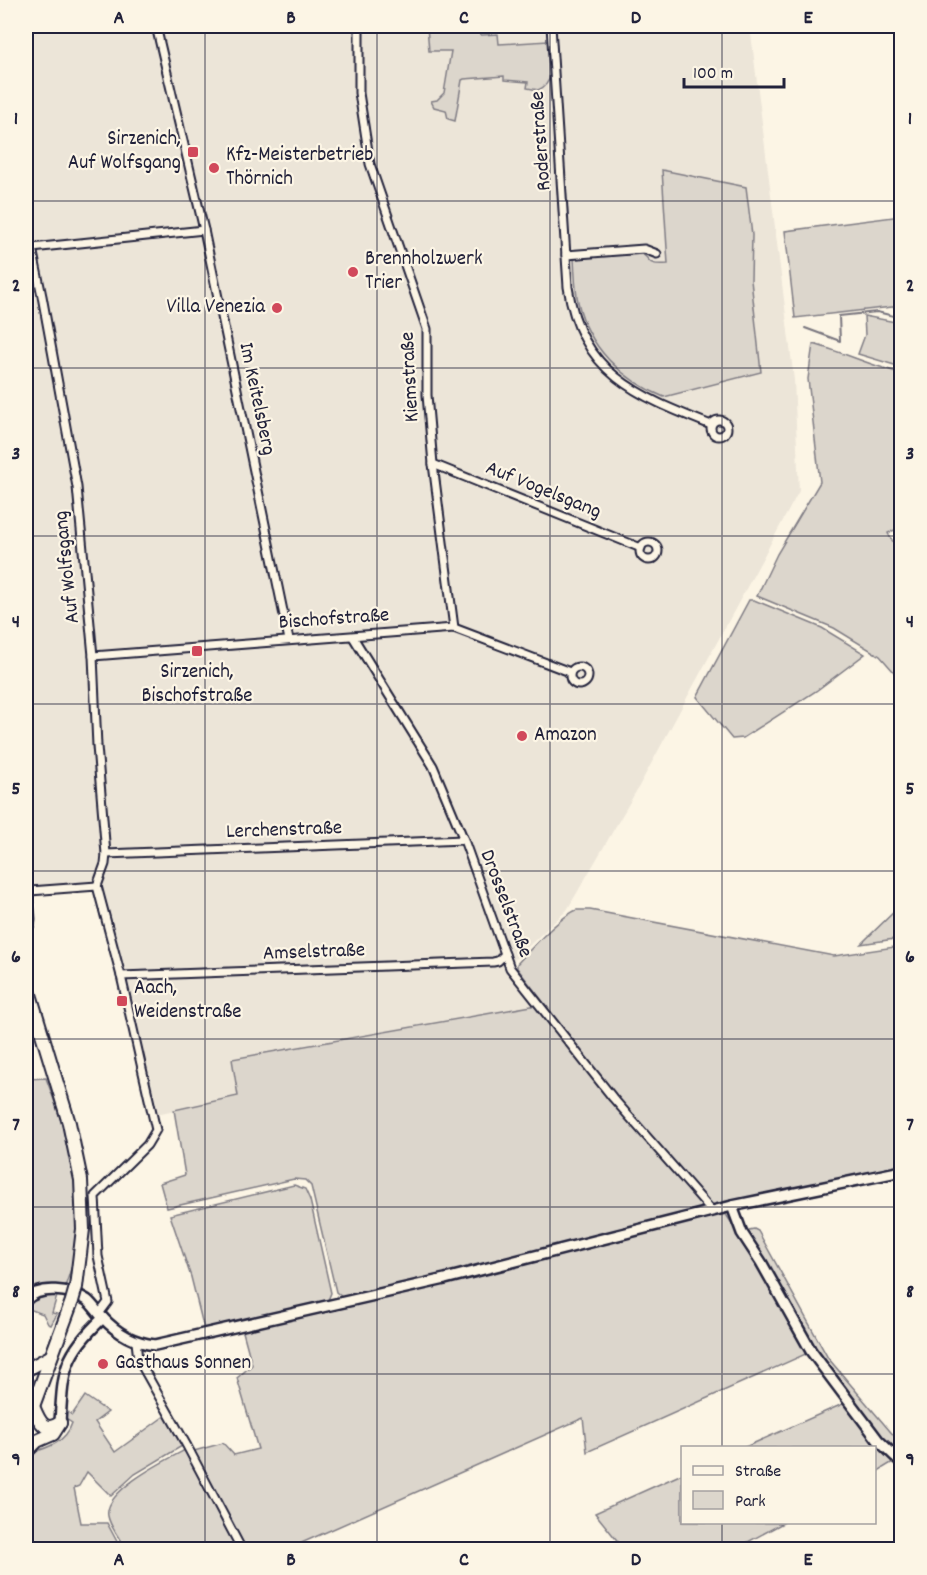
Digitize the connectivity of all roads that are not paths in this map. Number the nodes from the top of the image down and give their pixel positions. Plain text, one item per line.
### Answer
1 (156, 26) edge
2 (359, 26) edge
3 (551, 26) edge
4 (204, 230) junction
5 (26, 233) edge
6 (32, 248) junction
7 (657, 254) dead end
8 (566, 255) junction
9 (711, 425) dead end
10 (433, 464) junction
11 (640, 548) dead end
12 (454, 628) junction
13 (353, 637) junction
14 (289, 640) junction
15 (93, 656) junction
16 (570, 672) dead end
17 (464, 840) junction
18 (106, 854) junction
19 (97, 886) junction
20 (30, 925) dead end
21 (505, 954) junction
22 (121, 976) junction
23 (26, 981) edge
24 (902, 1171) edge
25 (732, 1206) junction
26 (712, 1212) junction
27 (26, 1300) edge
28 (101, 1316) junction
29 (136, 1342) junction
30 (50, 1358) junction
31 (26, 1370) edge
32 (27, 1416) edge
33 (60, 1423) junction
34 (26, 1452) edge
35 (902, 1463) edge
36 (242, 1550) edge

1 - 4 street, Im Keitelsberg
2 - 10 street, Kiemstraße
3 - 8 street, Roderstraße
4 - 6 street
4 - 14 street, Im Keitelsberg
5 - 6 street, Auf Wolfsgang
6 - 15 street, Auf Wolfsgang
7 - 8 street
8 - 9 street, Roderstraße
10 - 11 street, Auf Vogelsgang
10 - 12 street, Kiemstraße
12 - 13 street, Bischofstraße
12 - 16 street, Bischofstraße
13 - 14 street, Bischofstraße
13 - 17 street, Drosselstraße
14 - 15 street, Bischofstraße
15 - 18 street, Auf Wolfsgang
17 - 18 street, Lerchenstraße
17 - 21 street, Drosselstraße
18 - 19 street, Auf Wolfsgang
19 - 20 street
19 - 22 street
21 - 22 street, Amselstraße
21 - 26 street, Drosselstraße
22 - 28 street
23 - 30 highway, bridge
24 - 25 main road
25 - 26 main road
25 - 35 main road
26 - 29 main road
27 - 28 main road
28 - 29 main road
28 - 33 main road
29 - 36 street
30 - 31 highway
30 - 32 highway
32 - 33 highway
33 - 34 highway

